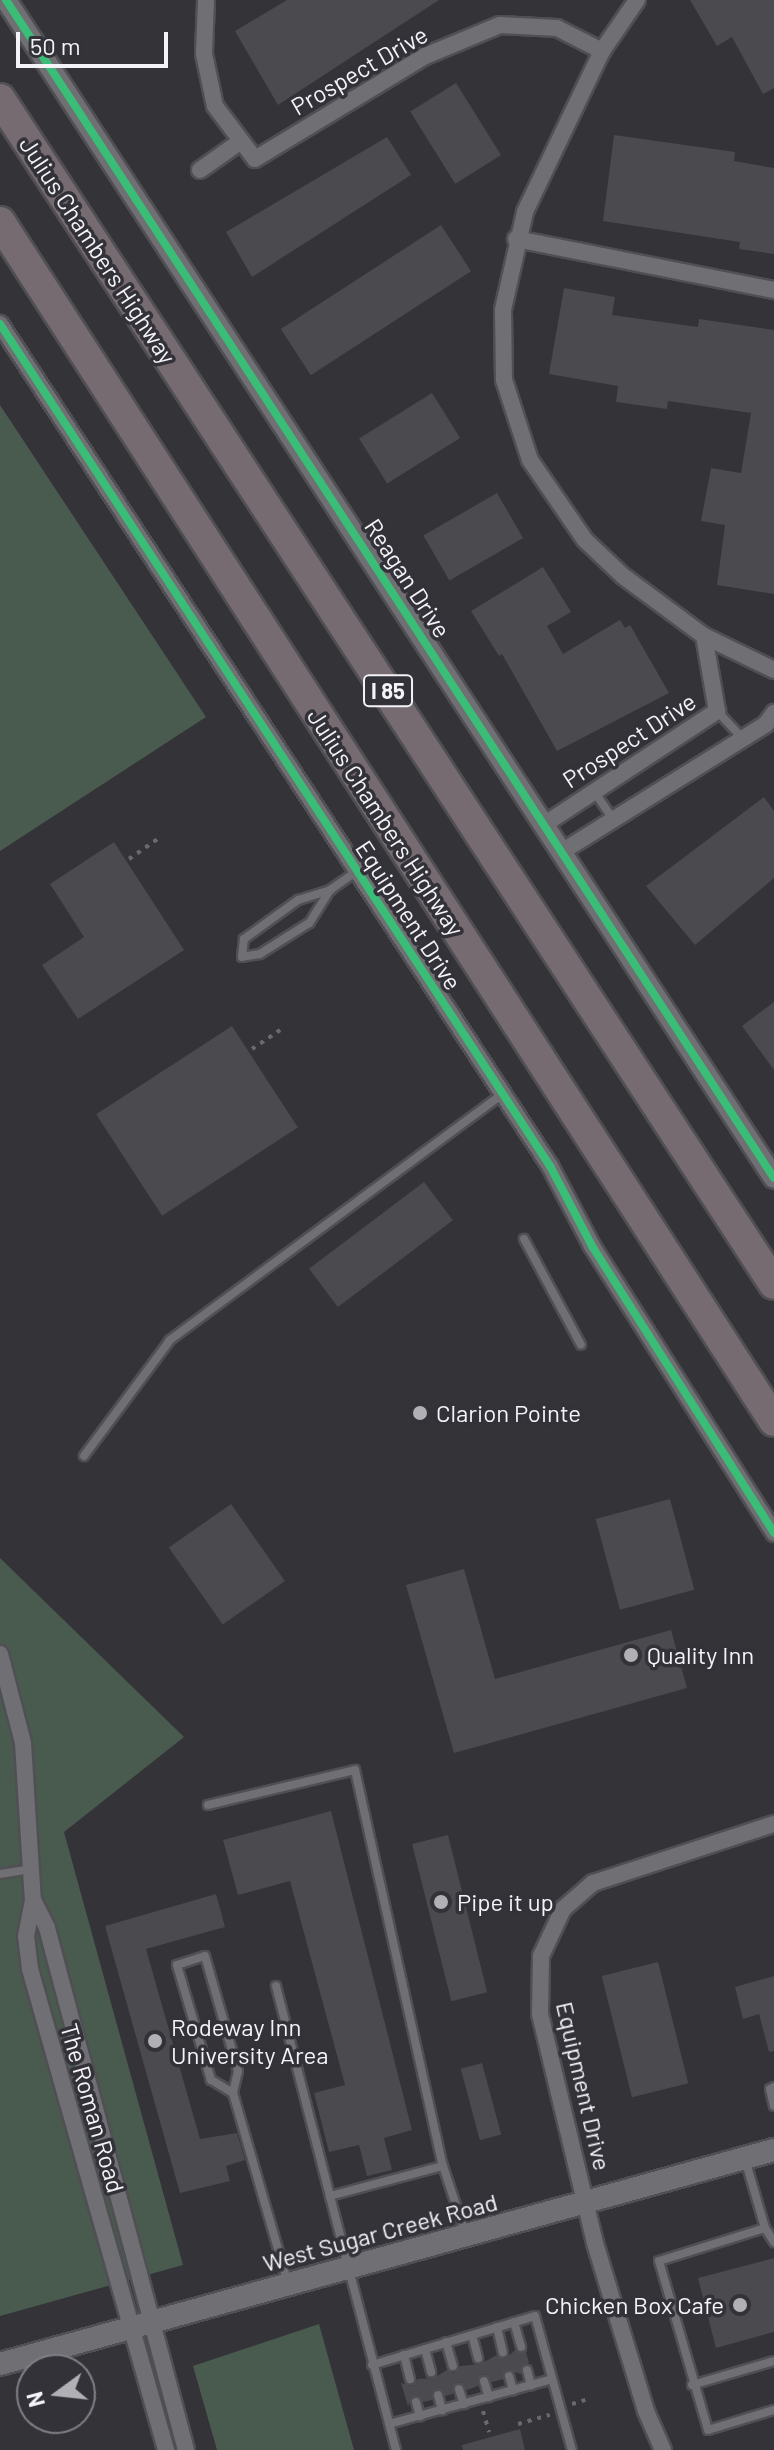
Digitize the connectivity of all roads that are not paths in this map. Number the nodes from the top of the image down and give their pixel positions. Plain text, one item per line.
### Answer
1 (6, 0) edge
2 (637, 0) edge
3 (206, 1) edge
4 (602, 51) junction
5 (0, 99) edge
6 (241, 141) junction
7 (200, 170) dead end
8 (0, 222) edge
9 (516, 239) junction
10 (774, 290) edge
11 (0, 324) edge
12 (704, 636) junction
13 (774, 670) edge
14 (717, 711) junction
15 (774, 713) edge
16 (742, 738) junction
17 (594, 791) junction
18 (613, 820) junction
19 (545, 824) junction
20 (563, 851) junction
21 (357, 871) junction
22 (330, 890) junction
23 (502, 1094) junction
24 (774, 1178) edge
25 (524, 1239) dead end
26 (774, 1284) edge
27 (581, 1345) dead end
28 (774, 1421) edge
29 (84, 1456) dead end
30 (774, 1533) edge
31 (0, 1654) edge
32 (208, 1805) dead end
33 (774, 1824) edge
34 (31, 1869) junction
35 (0, 1874) edge
36 (33, 1900) junction
37 (276, 1986) dead end
38 (774, 2087) edge
39 (233, 2093) junction
40 (774, 2106) edge
41 (774, 2150) edge
42 (745, 2158) junction
43 (443, 2166) junction
44 (330, 2196) junction
45 (587, 2201) junction
46 (765, 2228) junction
47 (467, 2236) junction
48 (774, 2242) edge
49 (345, 2269) junction
50 (288, 2284) junction
51 (154, 2321) junction
52 (514, 2322) junction
53 (497, 2327) junction
54 (129, 2328) junction
55 (472, 2335) junction
56 (446, 2342) junction
57 (521, 2347) dead end
58 (425, 2349) junction
59 (503, 2352) dead end
60 (404, 2355) junction
61 (478, 2358) dead end
62 (774, 2361) edge
63 (0, 2364) edge
64 (372, 2365) junction
65 (453, 2366) dead end
66 (527, 2370) dead end
67 (431, 2372) dead end
68 (509, 2376) dead end
69 (410, 2379) dead end
70 (552, 2379) junction
71 (484, 2381) dead end
72 (531, 2385) junction
73 (692, 2385) junction
74 (459, 2389) dead end
75 (513, 2390) junction
76 (438, 2395) dead end
77 (484, 2398) junction
78 (416, 2402) dead end
79 (464, 2404) junction
80 (442, 2410) junction
81 (774, 2410) edge
82 (420, 2416) junction
83 (389, 2424) junction
84 (166, 2450) edge
85 (186, 2450) edge
86 (396, 2450) edge
87 (572, 2450) edge
88 (663, 2450) edge

1 - 19 street, Reagan Drive
2 - 4 street
3 - 6 street
4 - 6 street, Prospect Drive
4 - 9 street
5 - 26 highway, Julius Chambers Highway / I 85
6 - 7 street
8 - 28 highway, Julius Chambers Highway
9 - 10 street
9 - 12 street
11 - 21 street, Equipment Drive
12 - 13 street
12 - 14 street, Prospect Drive
14 - 16 lane
14 - 17 street, Prospect Drive
15 - 16 street
16 - 18 street
17 - 18 lane
17 - 19 street, Prospect Drive
18 - 20 street
19 - 20 street, Reagan Drive
20 - 24 street, Reagan Drive
21 - 22 lane
21 - 23 street, Equipment Drive
22 - 22 lane
23 - 29 lane
23 - 30 street, Equipment Drive
25 - 27 lane
31 - 34 street, The Roman Road
32 - 43 lane
33 - 45 street, Equipment Drive
34 - 35 lane
34 - 36 street, The Roman Road
36 - 51 street, The Roman Road
36 - 54 street, The Roman Road
37 - 44 lane
38 - 40 lane
39 - 39 lane
39 - 50 lane
41 - 42 main road, West Sugar Creek Road
42 - 45 main road, West Sugar Creek Road
42 - 46 lane
43 - 44 lane
43 - 47 lane
44 - 49 lane
45 - 47 main road, West Sugar Creek Road
45 - 88 street, Equipment Drive
46 - 48 lane
46 - 73 lane
47 - 49 main road, West Sugar Creek Road
49 - 50 main road, West Sugar Creek Road
49 - 64 lane
50 - 51 main road, West Sugar Creek Road
51 - 54 main road, West Sugar Creek Road
51 - 85 street, The Roman Road
52 - 53 lane
52 - 57 lane
52 - 70 lane
53 - 55 lane
53 - 59 lane
54 - 63 main road, West Sugar Creek Road
54 - 84 street, The Roman Road
55 - 56 lane
55 - 61 lane
56 - 58 lane
56 - 65 lane
58 - 60 lane
58 - 67 lane
60 - 64 lane
60 - 69 lane
62 - 73 lane
64 - 83 lane
66 - 72 lane
68 - 75 lane
70 - 72 lane
70 - 87 lane
71 - 77 lane
72 - 75 lane
73 - 81 lane
74 - 79 lane
75 - 77 lane
76 - 80 lane
77 - 79 lane
78 - 82 lane
79 - 80 lane
80 - 82 lane
82 - 83 lane
83 - 86 lane

